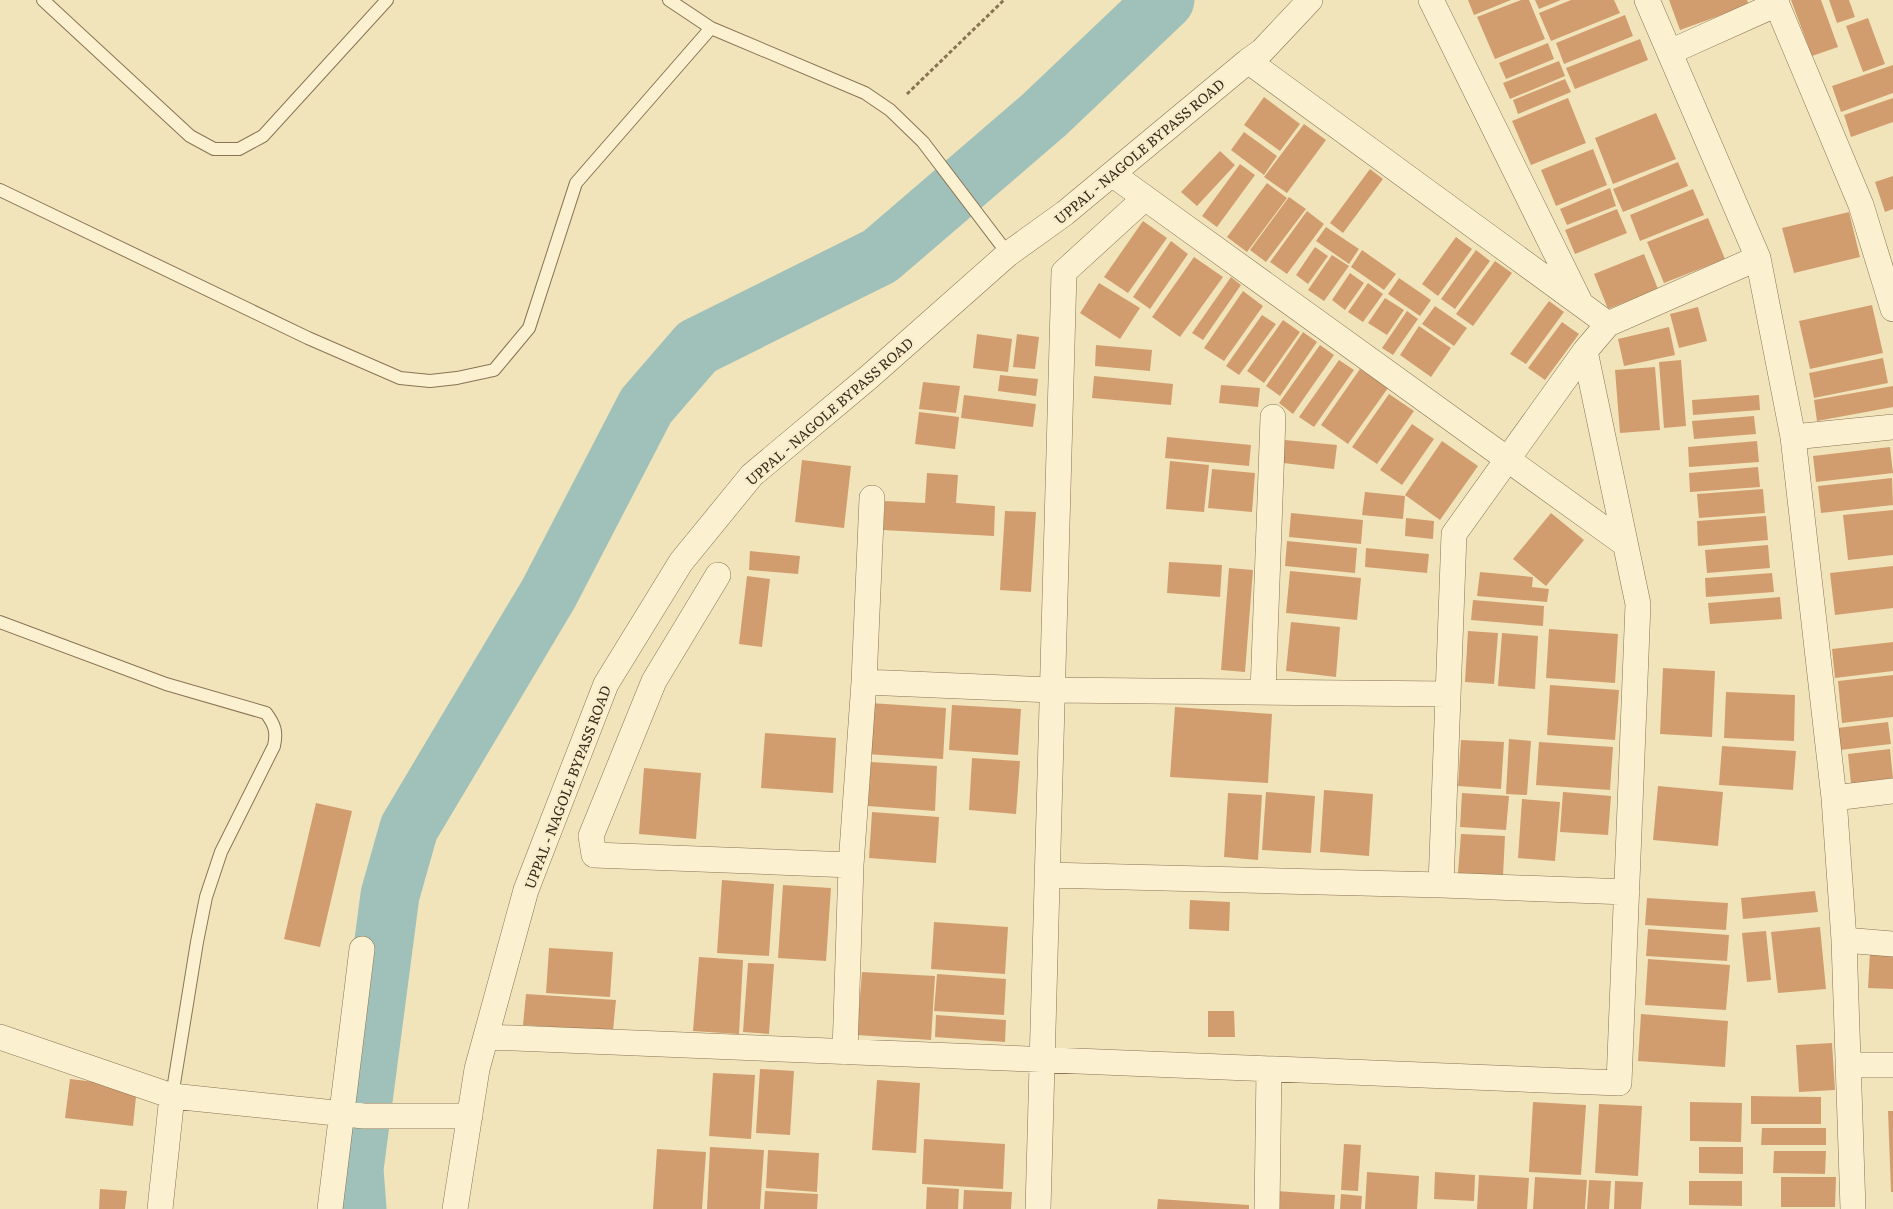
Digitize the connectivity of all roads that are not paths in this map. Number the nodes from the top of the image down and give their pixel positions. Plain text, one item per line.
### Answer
1 (43, 0) edge
2 (387, 0) edge
3 (669, 0) edge
4 (1310, 0) edge
5 (1431, 0) edge
6 (1647, 0) edge
7 (1776, 2) edge
8 (711, 28) junction
9 (1670, 52) junction
10 (1248, 60) junction
11 (1112, 174) junction
12 (0, 190) edge
13 (1146, 198) junction
14 (1008, 254) junction
15 (1758, 258) junction
16 (1581, 305) junction
17 (1893, 310) edge
18 (1608, 324) junction
19 (1585, 351) junction
20 (1273, 417) dead end
21 (1893, 426) edge
22 (1793, 437) junction
23 (1508, 460) junction
24 (872, 498) dead end
25 (1625, 544) junction
26 (718, 575) dead end
27 (0, 622) edge
28 (864, 682) junction
29 (1052, 690) junction
30 (1263, 692) junction
31 (1448, 694) junction
32 (1893, 791) edge
33 (1834, 798) junction
34 (851, 865) junction
35 (1047, 875) junction
36 (1442, 885) junction
37 (1627, 892) junction
38 (1844, 940) junction
39 (1893, 944) edge
40 (362, 949) dead end
41 (0, 1037) edge
42 (487, 1037) junction
43 (845, 1052) junction
44 (1043, 1059) junction
45 (1893, 1064) edge
46 (1848, 1065) junction
47 (1270, 1069) junction
48 (172, 1096) junction
49 (344, 1114) junction
50 (470, 1116) junction
51 (160, 1209) edge
52 (330, 1209) edge
53 (455, 1209) edge
54 (1038, 1209) edge
55 (1267, 1209) edge
56 (1853, 1209) edge

1 - 2 lane
3 - 8 lane
4 - 10 street, UPPAL - NAGOLE BYPASS ROAD
5 - 16 street
6 - 9 street
7 - 9 street
7 - 17 street
8 - 12 lane
8 - 14 lane
9 - 15 street
10 - 11 street, UPPAL - NAGOLE BYPASS ROAD
10 - 16 street
11 - 13 street
11 - 14 street, UPPAL - NAGOLE BYPASS ROAD
13 - 23 street
13 - 29 street
14 - 42 street, UPPAL - NAGOLE BYPASS ROAD
15 - 18 street
15 - 22 street
16 - 18 street
18 - 19 street
19 - 23 street
19 - 25 street
20 - 30 street
21 - 22 street
22 - 33 street
23 - 25 street
23 - 31 street
24 - 28 street
25 - 37 street
26 - 34 street
27 - 48 lane
28 - 29 street
28 - 34 street
29 - 30 street
29 - 35 street
30 - 31 street
31 - 36 street
32 - 33 street
33 - 38 street
34 - 43 street
35 - 36 street
35 - 44 street
36 - 37 street
37 - 47 street
38 - 39 street
38 - 46 street
40 - 49 street
41 - 48 street
42 - 43 street
42 - 50 street, UPPAL - NAGOLE BYPASS ROAD
43 - 44 street
44 - 47 street
44 - 54 street
45 - 46 street
46 - 56 street
47 - 55 street
48 - 49 street
48 - 51 street
49 - 50 street
49 - 52 street
50 - 53 street, UPPAL - NAGOLE BYPASS ROAD

